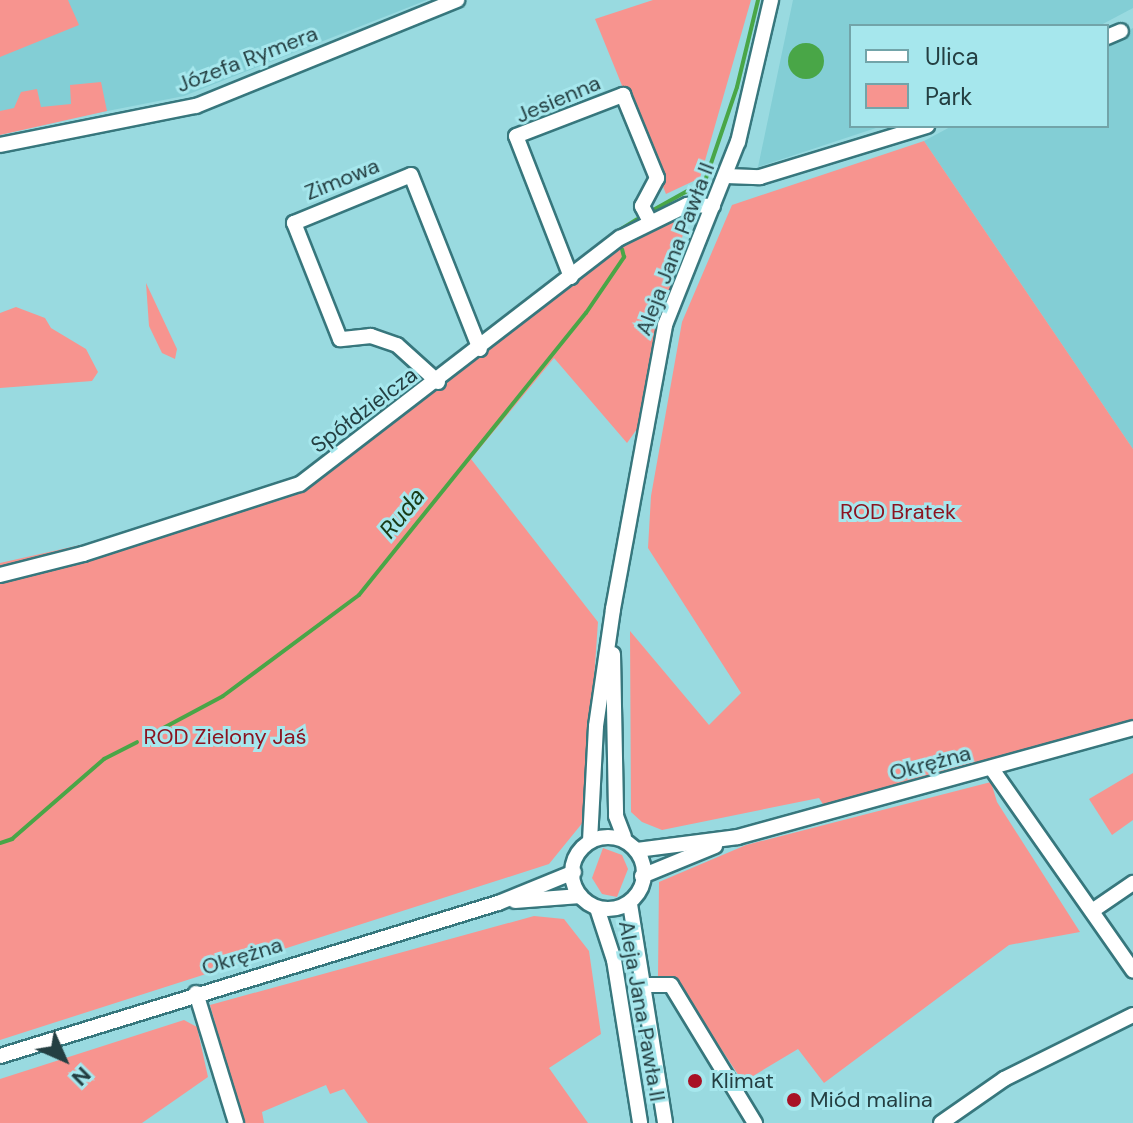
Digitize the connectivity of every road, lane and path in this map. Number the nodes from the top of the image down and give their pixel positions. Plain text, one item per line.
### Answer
1 (457, 0) edge
2 (771, 0) edge
3 (920, 128) edge
4 (0, 145) edge
5 (726, 176) junction
6 (713, 206) junction
7 (650, 222) junction
8 (571, 277) junction
9 (480, 349) junction
10 (438, 382) junction
11 (0, 575) edge
12 (613, 609) junction
13 (1133, 728) edge
14 (992, 769) junction
15 (624, 837) junction
16 (738, 837) junction
17 (590, 841) junction
18 (637, 850) junction
19 (574, 872) junction
20 (642, 876) junction
21 (1133, 883) edge
22 (580, 896) junction
23 (498, 903) junction
24 (630, 904) junction
25 (597, 908) junction
26 (1092, 911) junction
27 (1133, 970) edge
28 (642, 985) junction
29 (196, 993) junction
30 (1133, 1015) edge
31 (0, 1056) edge
32 (236, 1123) edge
33 (640, 1123) edge
34 (665, 1123) edge
35 (755, 1123) edge
36 (941, 1123) edge

1 - 4 street, Józefa Rymera
2 - 5 street, Aleja Jana Pawła II
3 - 5 street
5 - 6 street, Aleja Jana Pawła II
6 - 7 street, Spółdzielcza
6 - 12 street, Aleja Jana Pawła II
7 - 8 street, Spółdzielcza
7 - 8 street, Jesienna
8 - 9 street, Spółdzielcza
9 - 10 street, Spółdzielcza
9 - 10 street, Zimowa
10 - 11 street, Spółdzielcza
12 - 15 street, Aleja Jana Pawła II
12 - 17 street, Aleja Jana Pawła II
13 - 14 street, Okrężna
14 - 16 street, Okrężna
14 - 26 street
15 - 17 street
15 - 18 street
16 - 18 street, Okrężna
16 - 20 street, Okrężna
17 - 19 street
18 - 20 street
19 - 22 street
19 - 23 street, Okrężna
20 - 24 street
21 - 26 street
22 - 23 street, Okrężna
22 - 25 street
23 - 29 street, Okrężna
24 - 25 street
24 - 28 street, Aleja Jana Pawła II
25 - 33 street, Aleja Jana Pawła II
26 - 27 street
28 - 34 street, Aleja Jana Pawła II
28 - 35 street
29 - 31 street, Okrężna
29 - 32 street
30 - 36 street

